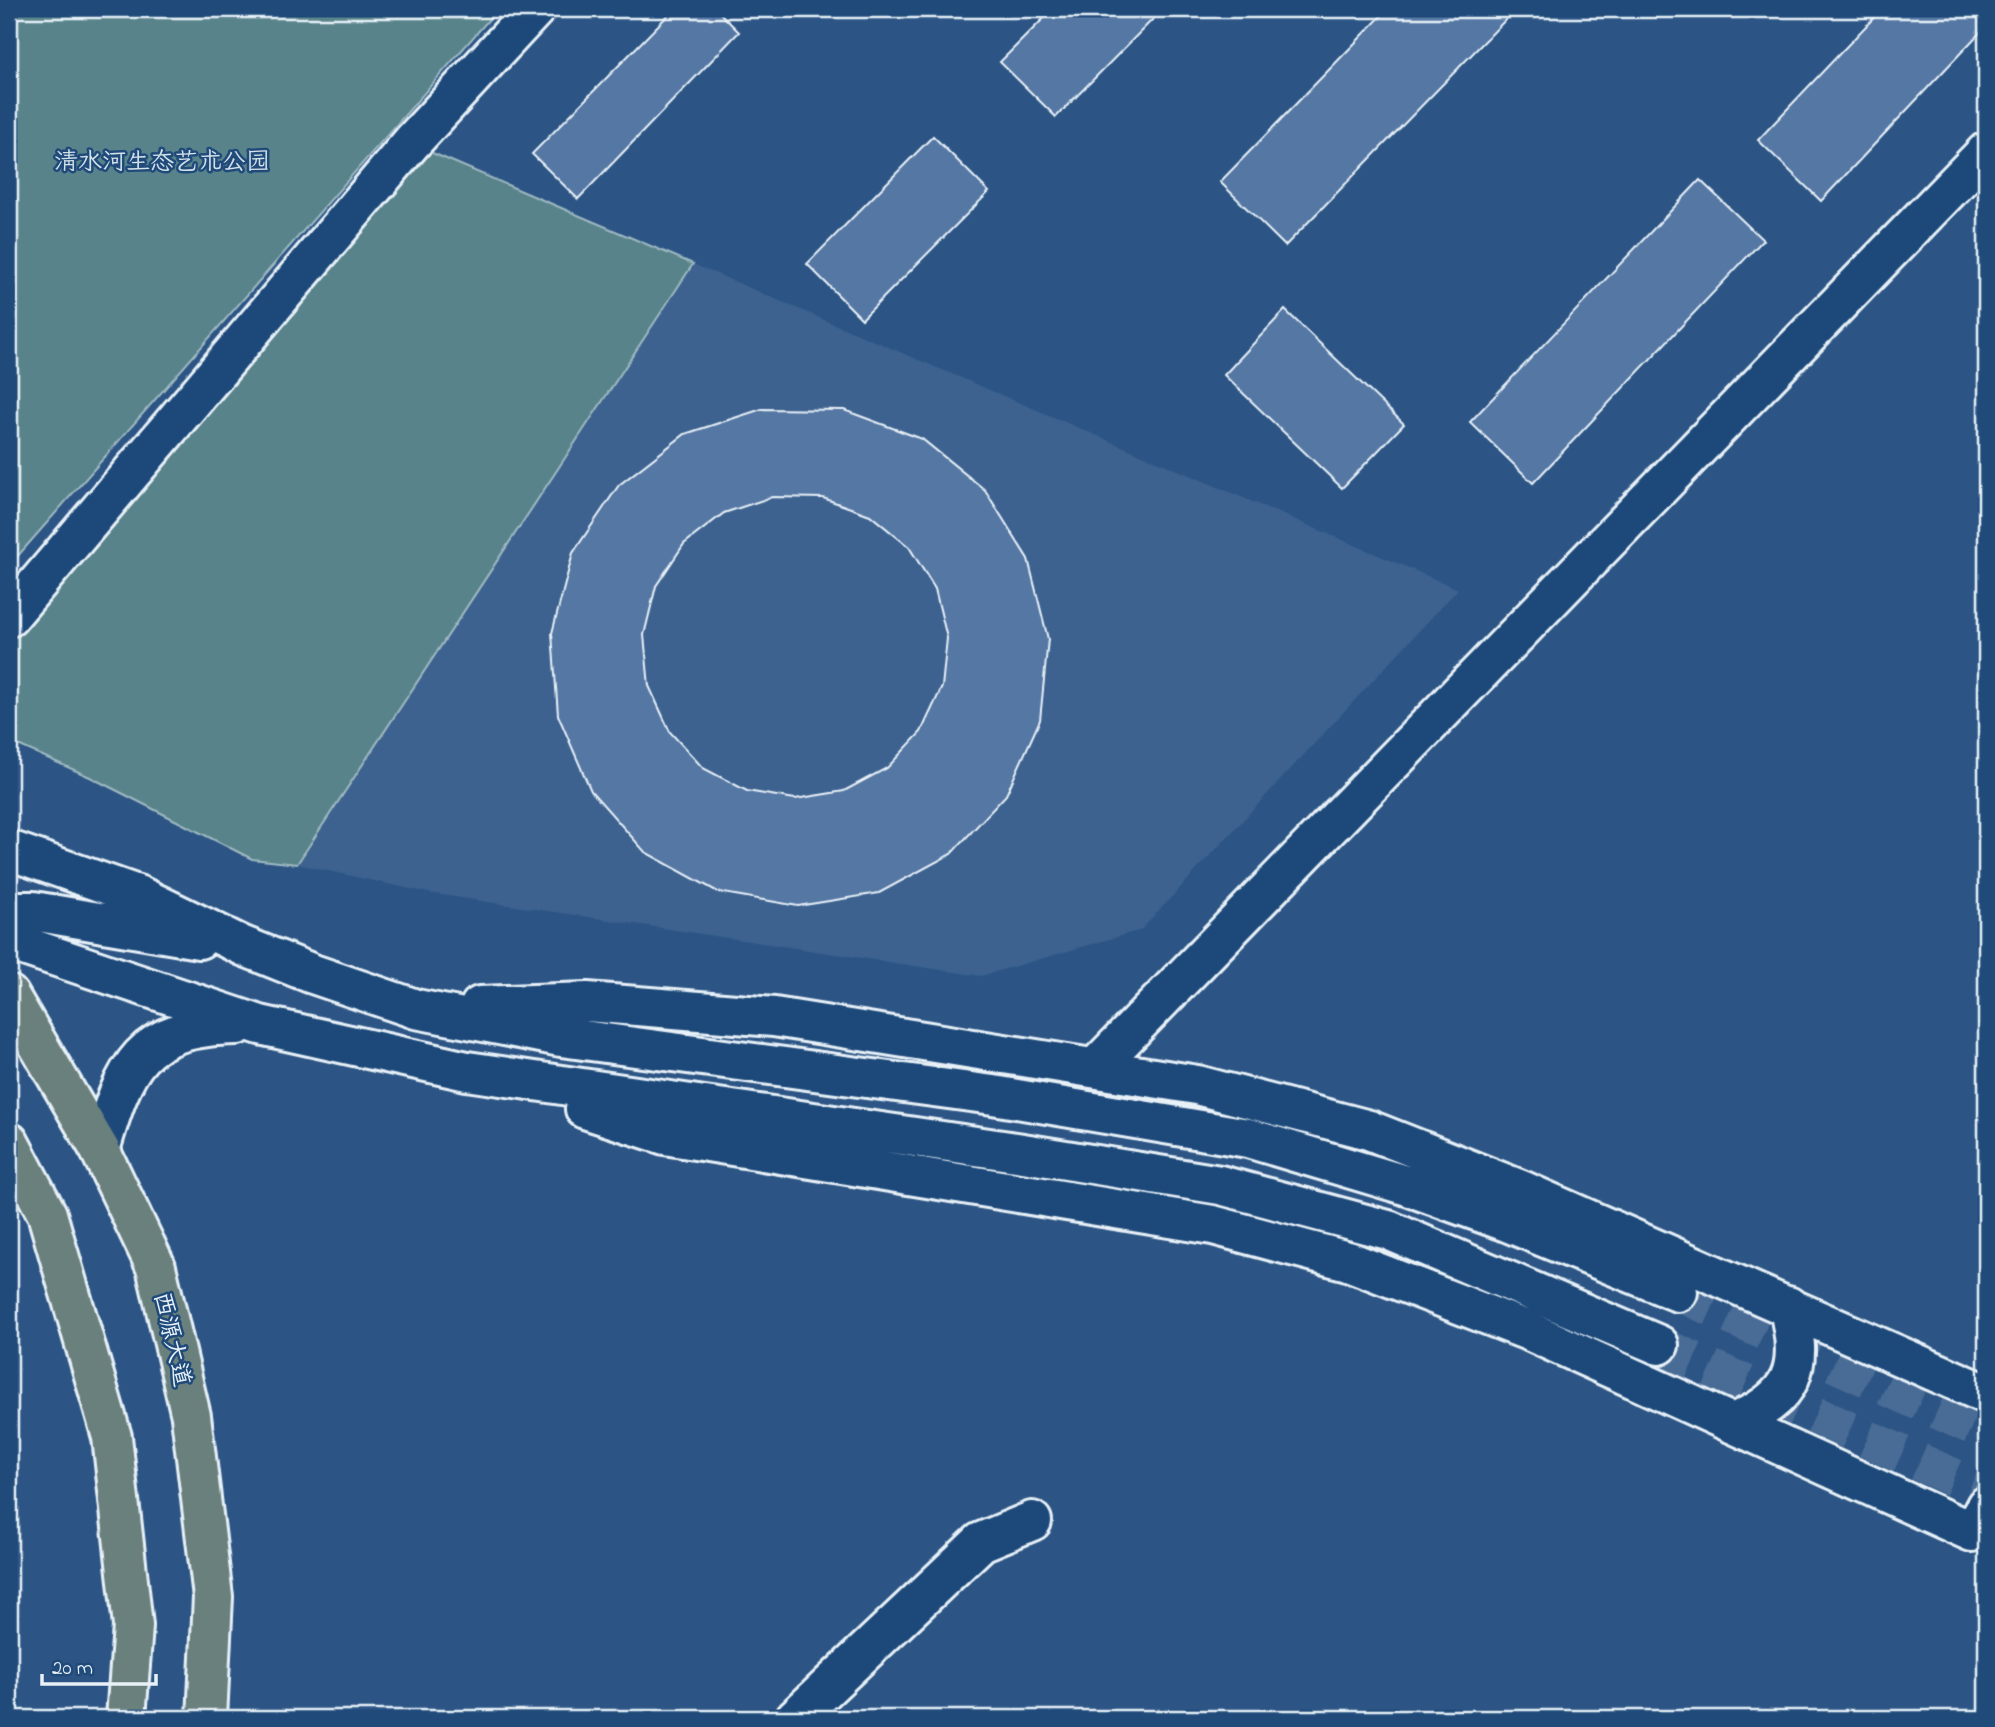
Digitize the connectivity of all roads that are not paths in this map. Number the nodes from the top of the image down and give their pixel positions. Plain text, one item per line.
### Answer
1 (535, 9) edge
2 (1986, 152) edge
3 (9, 617) edge
4 (9, 850) edge
5 (9, 911) edge
6 (9, 941) edge
7 (243, 946) junction
8 (9, 995) edge
9 (416, 1009) junction
10 (260, 1025) junction
11 (1097, 1066) junction
12 (467, 1071) junction
13 (9, 1142) edge
14 (100, 1150) junction
15 (1678, 1292) tunnel mouth
16 (1788, 1306) junction
17 (1659, 1345) tunnel mouth
18 (1986, 1394) edge
19 (1733, 1423) junction
20 (1986, 1506) edge
21 (1032, 1521) dead end
22 (127, 1718) edge
23 (207, 1718) edge
24 (795, 1718) edge

1 - 3 street
2 - 11 street
4 - 7 street
5 - 7 street
6 - 10 street
7 - 9 street
8 - 14 main road, 西源大道
9 - 11 street
9 - 15 street
10 - 12 street
10 - 14 street
11 - 16 street
12 - 17 street
12 - 19 street
13 - 22 main road
14 - 23 main road, 西源大道
16 - 18 street
16 - 19 street
19 - 20 street
21 - 24 street

